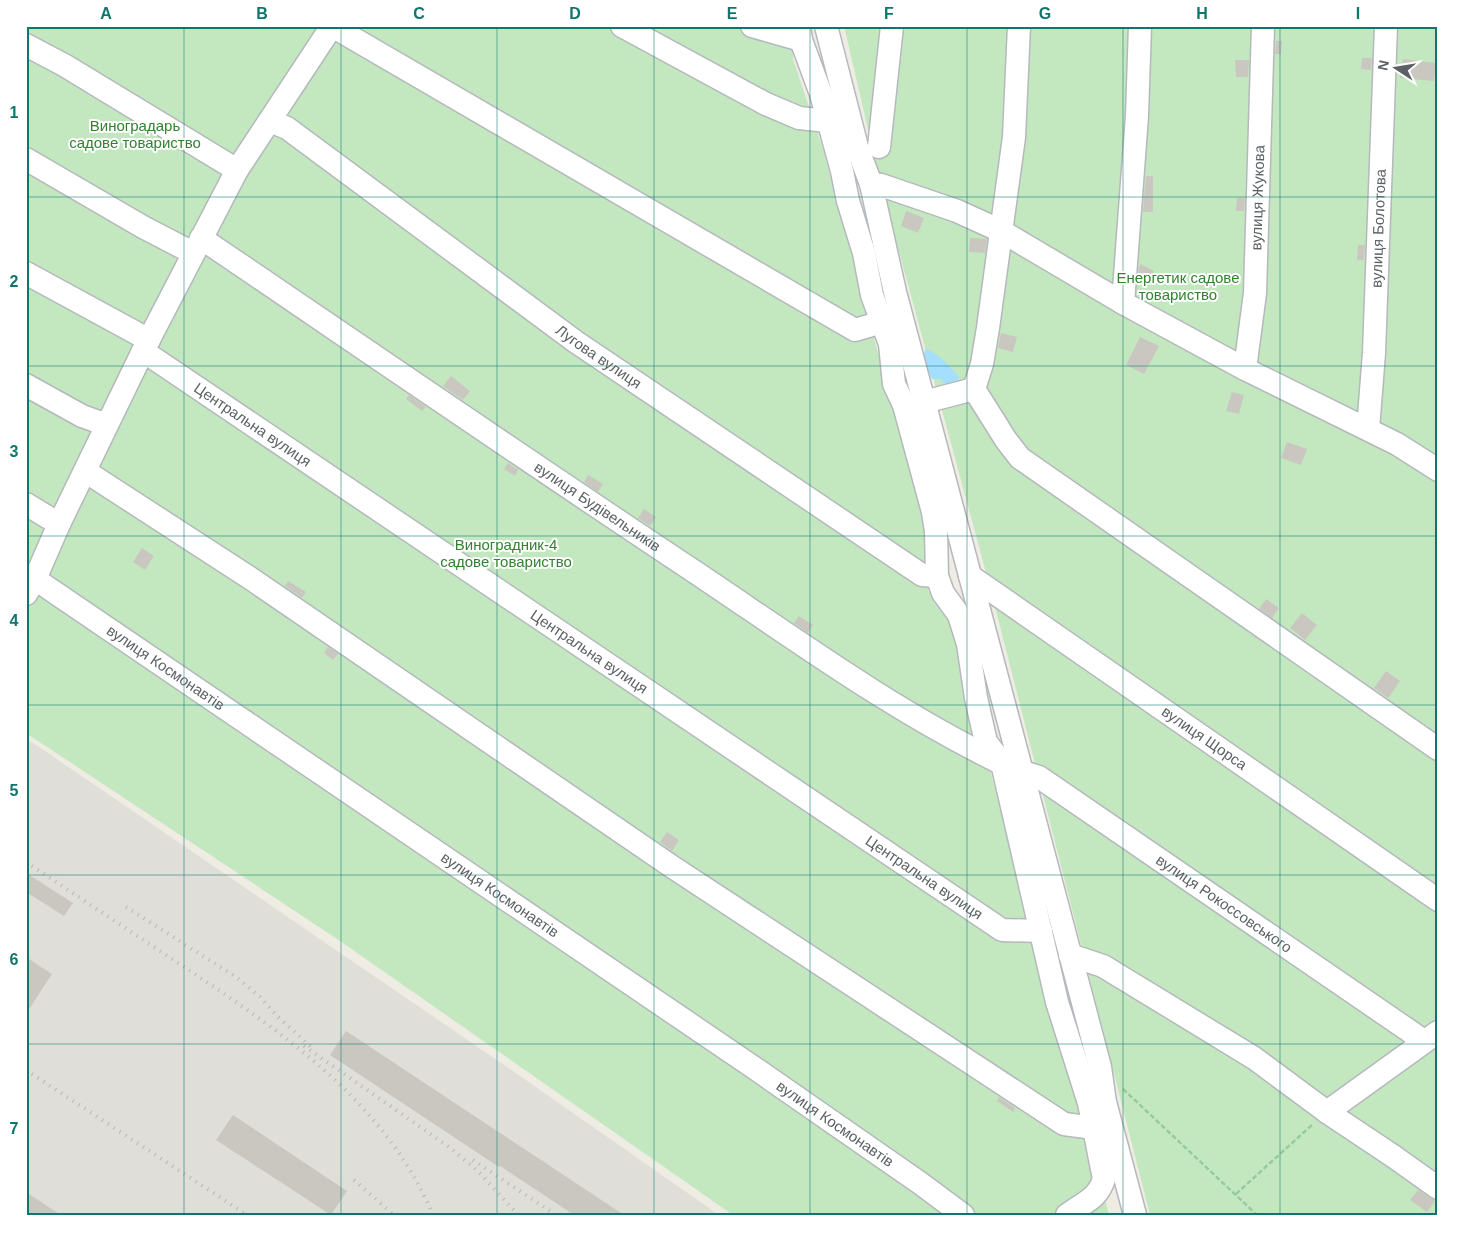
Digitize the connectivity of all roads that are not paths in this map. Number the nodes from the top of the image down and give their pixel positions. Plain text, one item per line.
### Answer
1 (332, 26) edge
2 (622, 26) edge
3 (752, 26) edge
4 (826, 26) edge
5 (892, 26) edge
6 (1019, 26) edge
7 (1140, 26) edge
8 (1262, 26) edge
9 (1386, 26) edge
10 (800, 33) edge
11 (26, 45) edge
12 (270, 121) junction
13 (828, 121) junction
14 (879, 147) dead end
15 (26, 159) edge
16 (237, 170) junction
17 (871, 184) junction
18 (1001, 231) junction
19 (197, 246) junction
20 (26, 273) edge
21 (1123, 303) junction
22 (882, 322) junction
23 (146, 346) junction
24 (1246, 369) junction
25 (26, 385) edge
26 (974, 390) junction
27 (924, 402) junction
28 (107, 425) junction
29 (1368, 429) junction
30 (1438, 470) edge
31 (85, 471) junction
32 (26, 504) edge
33 (59, 524) junction
34 (937, 576) junction
35 (970, 576) junction
36 (30, 587) edge
37 (1438, 749) edge
38 (1002, 763) junction
39 (1023, 772) junction
40 (1438, 900) edge
41 (1042, 931) junction
42 (1070, 955) junction
43 (1431, 1036) edge
44 (1327, 1112) junction
45 (1094, 1128) junction
46 (1438, 1188) edge
47 (963, 1215) edge
48 (1067, 1215) edge
49 (1135, 1215) edge

1 - 12 lane
1 - 22 lane
2 - 13 lane
3 - 10 lane
4 - 17 lane
5 - 14 lane
6 - 18 lane
7 - 21 lane
8 - 24 lane, вулиця Жукова
9 - 29 lane, вулиця Болотова
10 - 13 lane
11 - 16 lane
12 - 16 lane
12 - 34 lane, Лугова вулиця
13 - 22 lane
15 - 19 lane, вулиця Будівельників
16 - 19 lane
17 - 18 lane
17 - 27 lane
18 - 21 lane
18 - 26 lane
19 - 23 lane
19 - 38 lane, вулиця Будівельників
20 - 23 lane, Центральна вулиця
21 - 24 lane
22 - 34 lane
23 - 28 lane
23 - 41 lane, Центральна вулиця
24 - 29 lane
25 - 28 lane
26 - 27 lane
26 - 37 lane
27 - 35 lane
28 - 31 lane
29 - 30 lane
31 - 33 lane
31 - 45 lane
32 - 33 lane
33 - 36 lane
34 - 38 lane
35 - 39 lane
35 - 40 lane, вулиця Щорса
36 - 47 lane, вулиця Космонавтів
38 - 41 lane
39 - 42 lane
39 - 43 lane, вулиця Рокоссовського
41 - 45 lane
42 - 44 lane
42 - 49 lane
43 - 44 lane
44 - 46 lane
45 - 48 lane

